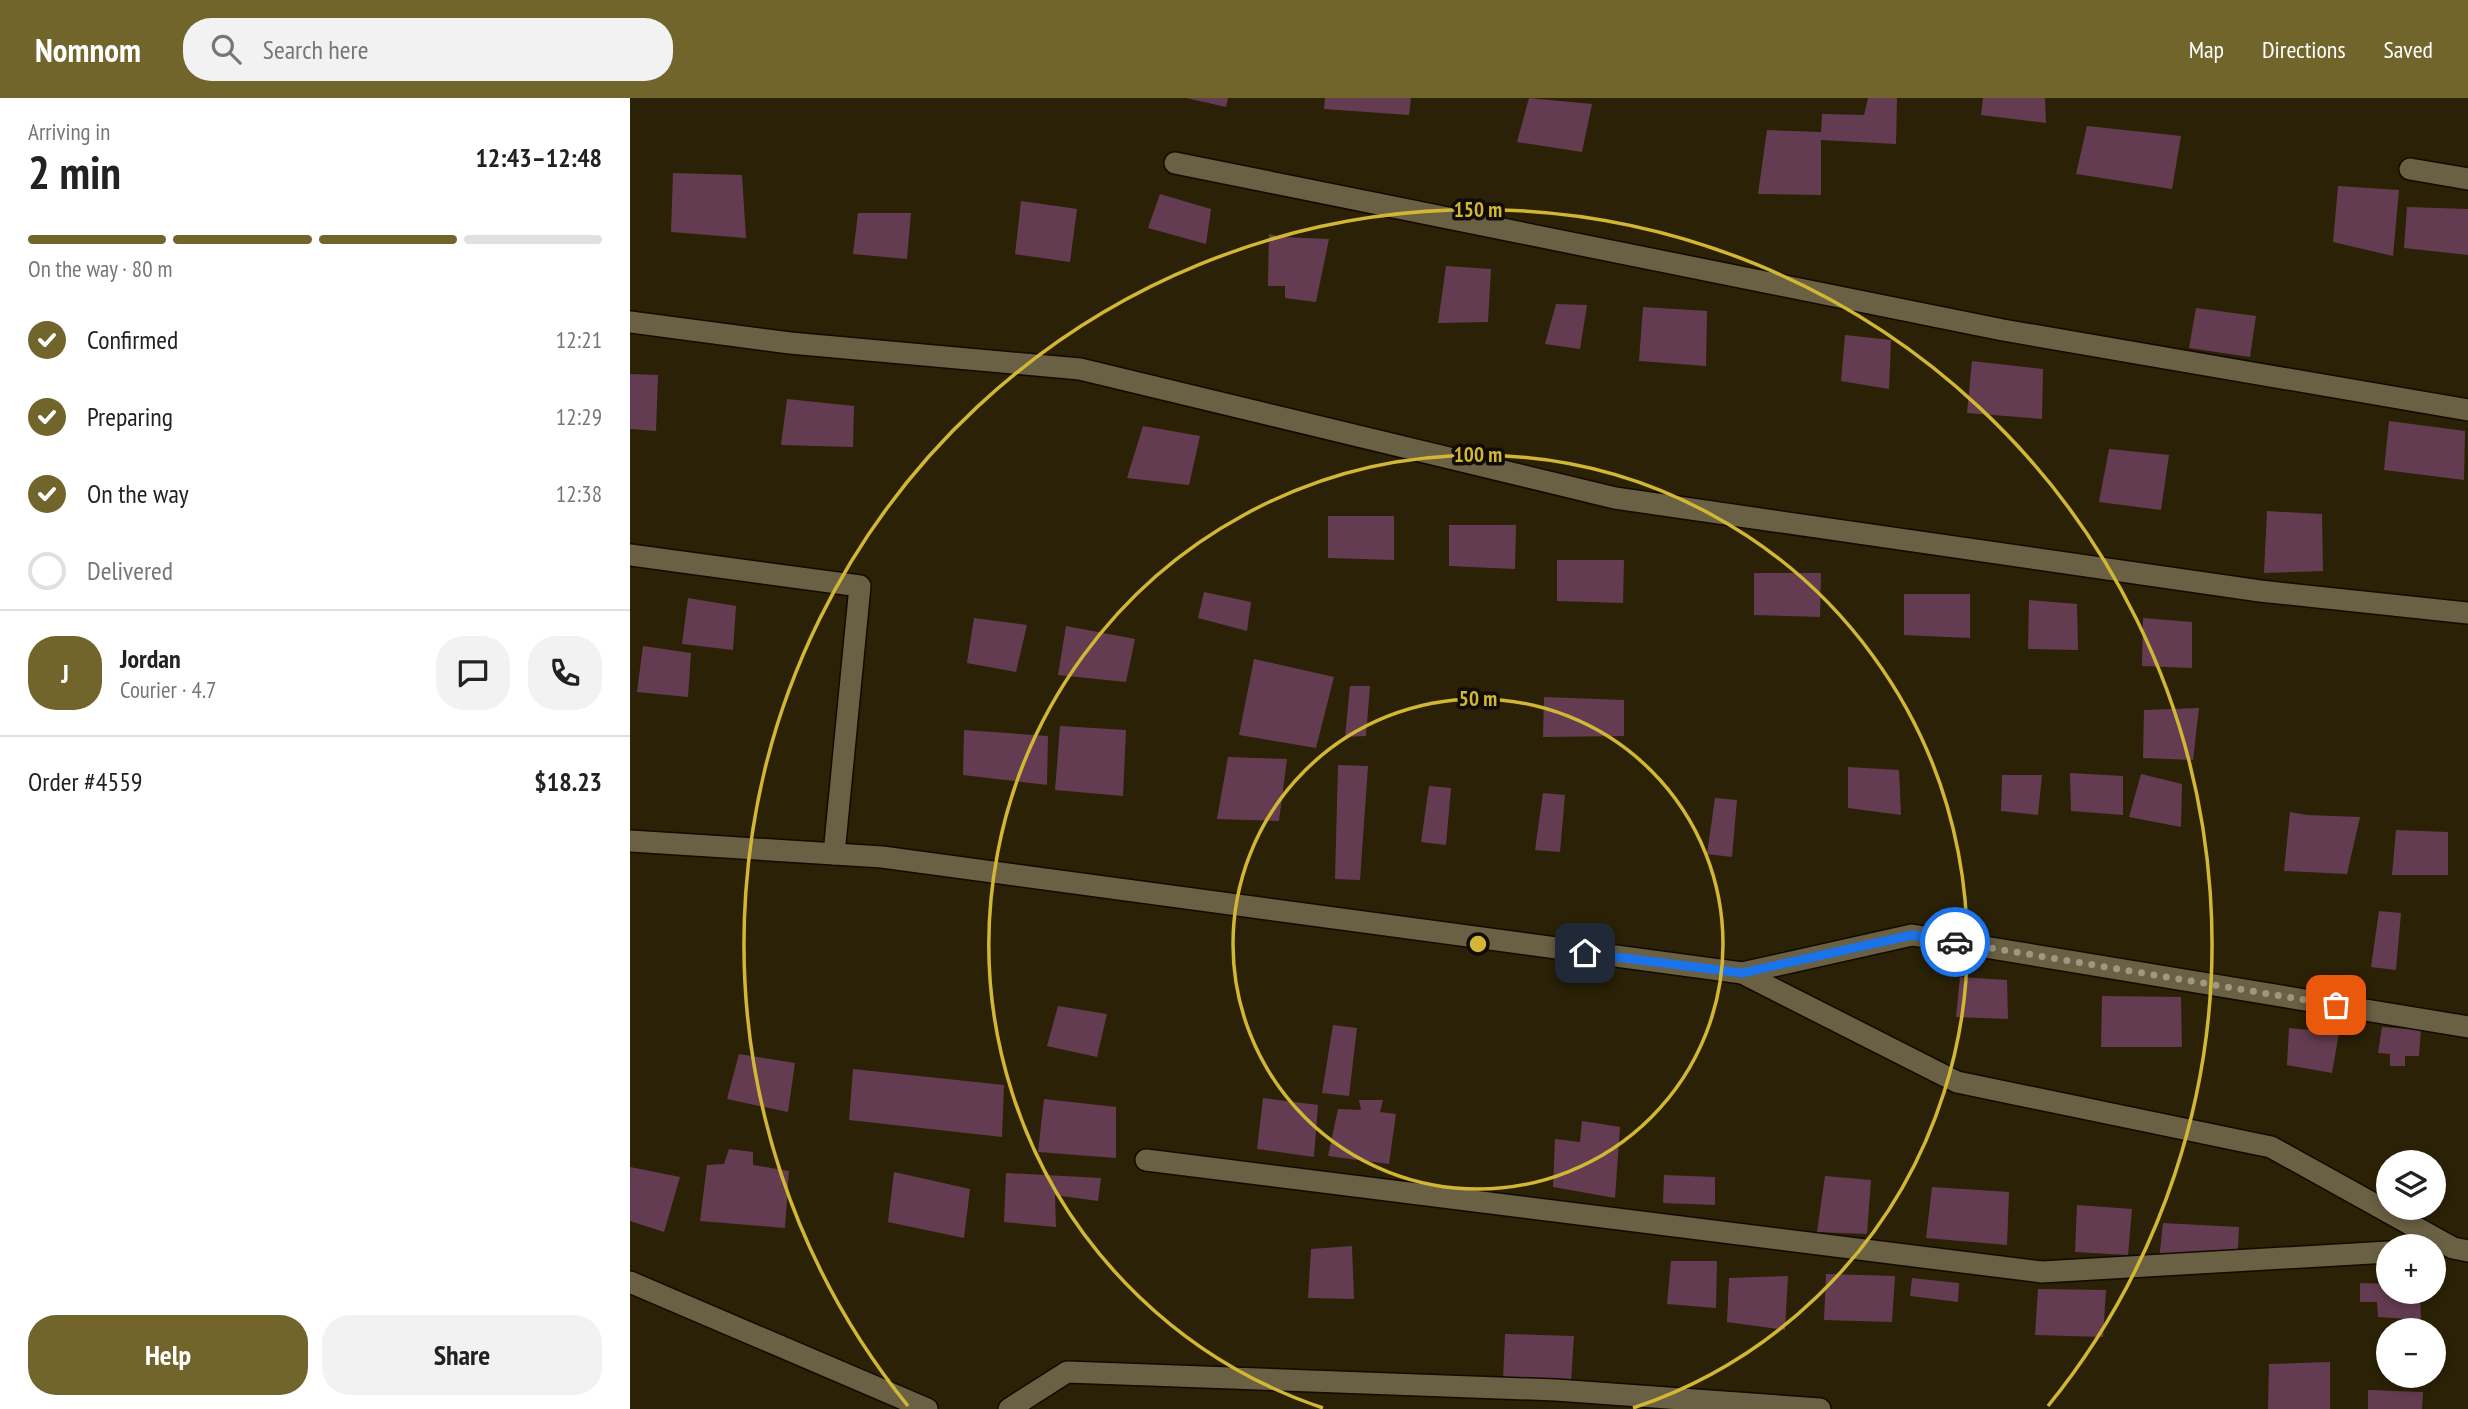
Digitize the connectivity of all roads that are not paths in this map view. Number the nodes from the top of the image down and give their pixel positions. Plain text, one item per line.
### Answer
1 (1175, 163) dead end
2 (2410, 169) dead end
3 (2468, 179) edge
4 (630, 322) edge
5 (2468, 410) edge
6 (630, 555) edge
7 (2468, 613) edge
8 (630, 841) edge
9 (834, 853) junction
10 (1742, 973) junction
11 (2468, 1027) edge
12 (1146, 1160) dead end
13 (2452, 1250) edge
14 (2376, 1253) edge
15 (630, 1282) edge
16 (927, 1409) edge
17 (1009, 1409) edge
18 (1821, 1409) edge

1 - 5 street
2 - 3 street
4 - 7 street
6 - 9 street
8 - 9 street
9 - 10 street
10 - 11 street
10 - 13 street
12 - 14 street
15 - 16 street
17 - 18 street

